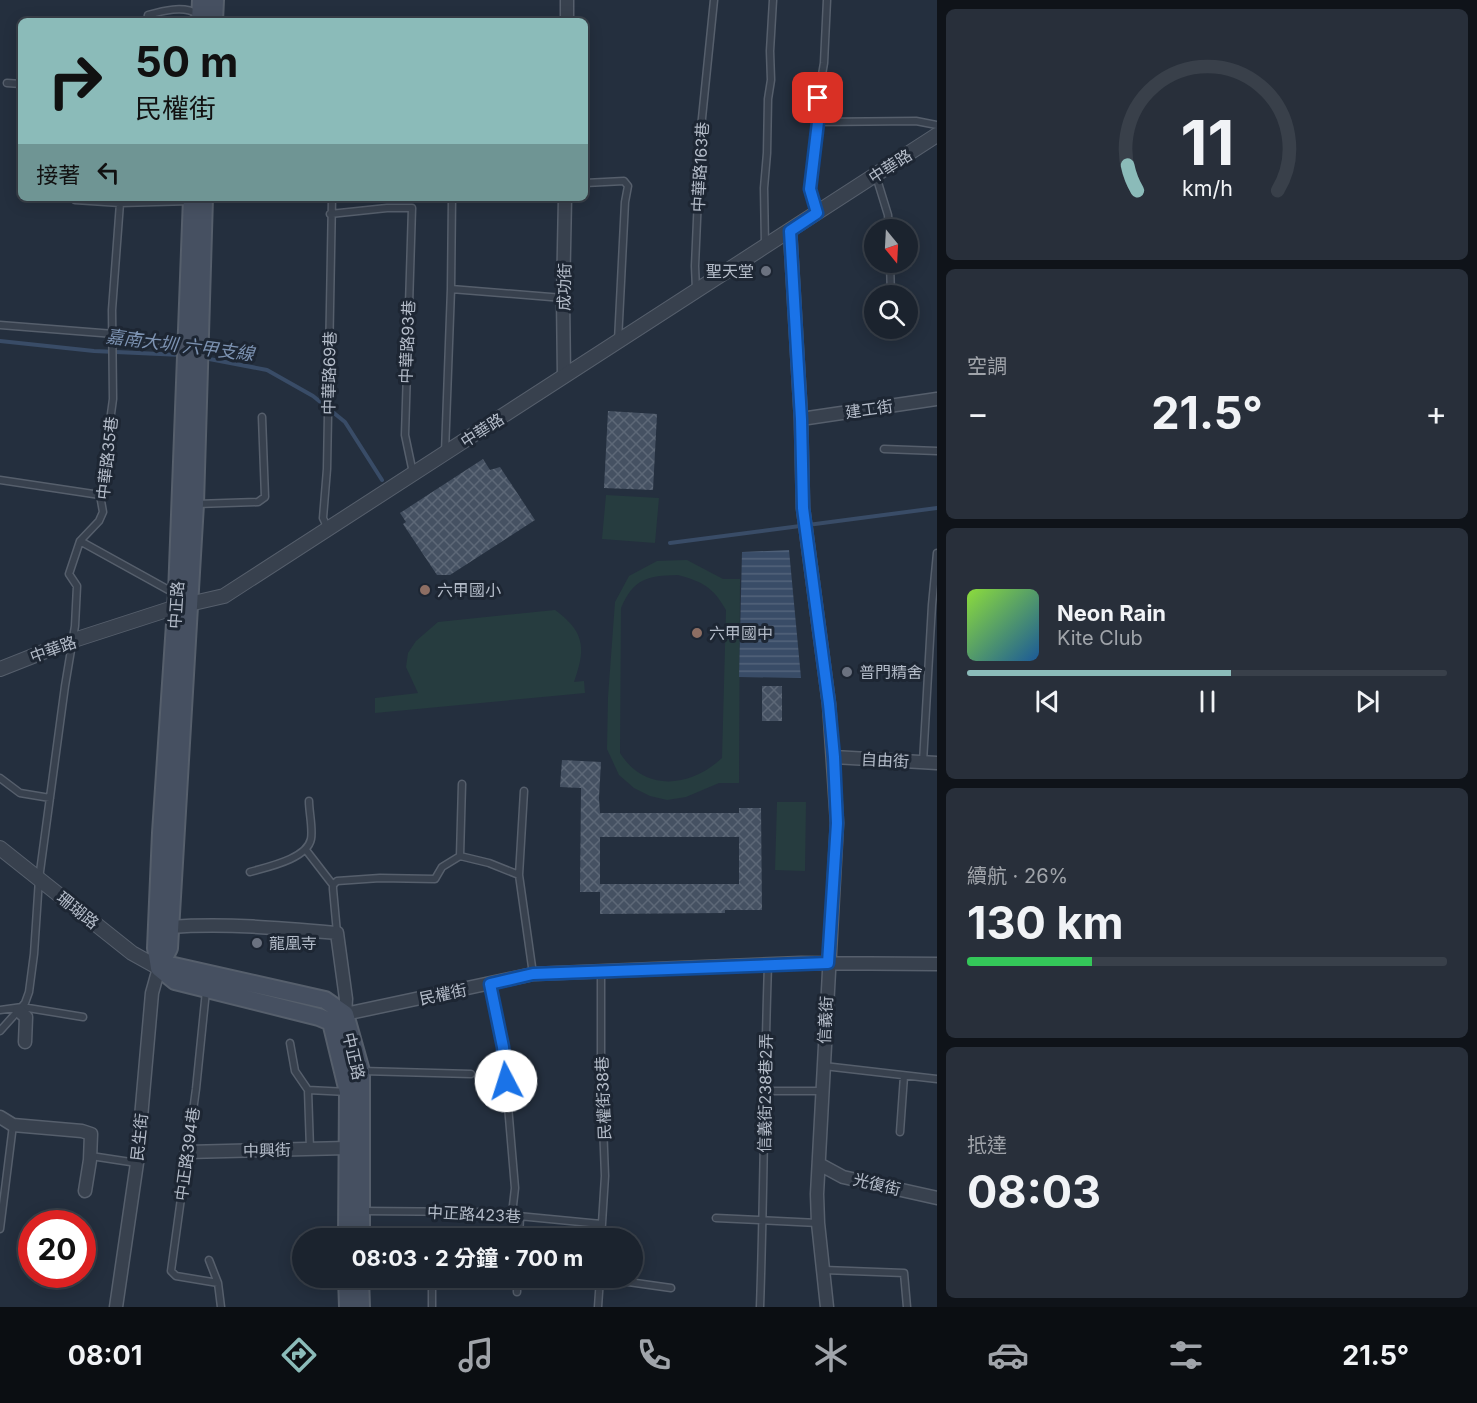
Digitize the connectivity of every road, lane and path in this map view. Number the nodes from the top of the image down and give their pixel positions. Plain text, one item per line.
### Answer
1 (215, 0) edge
2 (567, 0) edge
3 (714, 0) edge
4 (773, 0) edge
5 (827, 0) edge
6 (205, 16) edge
7 (148, 18) edge
8 (567, 18) edge
9 (7, 83) dead end
10 (18, 84) edge
11 (818, 122) junction
12 (937, 125) edge
13 (937, 135) edge
14 (876, 176) junction
15 (588, 183) edge
16 (90, 201) edge
17 (158, 201) edge
18 (196, 201) edge
19 (332, 201) edge
20 (452, 201) edge
21 (565, 201) edge
22 (120, 203) junction
23 (817, 213) junction
24 (330, 214) junction
25 (888, 219) edge
26 (790, 231) junction
27 (764, 247) junction
28 (451, 289) junction
29 (696, 291) junction
30 (563, 298) junction
31 (0, 325) edge
32 (114, 334) junction
33 (618, 341) junction
34 (193, 346) junction
35 (564, 376) junction
36 (937, 399) edge
37 (262, 417) dead end
38 (801, 419) junction
39 (884, 449) dead end
40 (937, 451) edge
41 (445, 454) junction
42 (414, 474) junction
43 (0, 480) edge
44 (100, 495) junction
45 (195, 504) junction
46 (328, 530) junction
47 (80, 541) junction
48 (937, 553) edge
49 (181, 602) junction
50 (71, 641) junction
51 (0, 669) edge
52 (834, 757) junction
53 (923, 762) junction
54 (937, 763) edge
55 (0, 778) edge
56 (462, 784) dead end
57 (524, 791) dead end
58 (50, 798) junction
59 (309, 801) dead end
60 (0, 848) edge
61 (306, 850) junction
62 (460, 856) junction
63 (250, 872) dead end
64 (519, 875) junction
65 (39, 879) junction
66 (333, 885) junction
67 (170, 927) junction
68 (338, 933) junction
69 (828, 963) junction
70 (768, 964) junction
71 (937, 964) edge
72 (159, 968) junction
73 (601, 972) junction
74 (533, 974) junction
75 (490, 984) junction
76 (207, 987) junction
77 (21, 1009) junction
78 (0, 1010) edge
79 (83, 1017) dead end
80 (338, 1018) junction
81 (0, 1031) edge
82 (25, 1042) dead end
83 (290, 1043) dead end
84 (823, 1065) junction
85 (361, 1071) junction
86 (471, 1074) dead end
87 (904, 1076) junction
88 (937, 1079) edge
89 (308, 1090) junction
90 (764, 1091) junction
91 (822, 1091) junction
92 (348, 1092) junction
93 (0, 1117) edge
94 (13, 1125) junction
95 (900, 1132) dead end
96 (347, 1148) junction
97 (310, 1149) junction
98 (187, 1152) junction
99 (90, 1156) junction
100 (137, 1163) junction
101 (819, 1164) junction
102 (85, 1191) dead end
103 (937, 1198) edge
104 (354, 1211) junction
105 (512, 1214) junction
106 (520, 1216) junction
107 (716, 1218) dead end
108 (763, 1221) junction
109 (818, 1223) junction
110 (601, 1224) junction
111 (350, 1228) edge
112 (358, 1228) edge
113 (519, 1228) edge
114 (601, 1228) edge
115 (0, 1229) edge
116 (209, 1260) dead end
117 (824, 1270) junction
118 (218, 1283) junction
119 (643, 1284) edge
120 (347, 1288) edge
121 (360, 1288) edge
122 (432, 1288) edge
123 (517, 1288) edge
124 (599, 1288) edge
125 (671, 1288) dead end
126 (517, 1292) dead end
127 (116, 1307) edge
128 (221, 1307) edge
129 (348, 1307) edge
130 (361, 1307) edge
131 (432, 1307) edge
132 (597, 1307) edge
133 (760, 1307) edge
134 (827, 1307) edge
135 (907, 1307) edge

1 - 6 main road
2 - 8 street
3 - 29 lane, 中華路163巷
4 - 27 lane
5 - 11 lane
6 - 7 lane
9 - 10 lane
11 - 12 lane
11 - 23 lane
13 - 14 street, 中華路
14 - 23 street, 中華路
14 - 25 lane
15 - 33 lane
16 - 22 lane
17 - 22 lane
18 - 34 main road, 中正路
19 - 24 lane, 中華路69巷
20 - 28 lane
21 - 30 street, 成功街
22 - 32 lane, 中華路35巷
23 - 26 street, 中華路
24 - 42 lane, 中華路93巷
24 - 46 lane, 中華路69巷
26 - 27 street, 中華路
26 - 38 street, 信義街
27 - 29 street, 中華路
28 - 30 lane
28 - 41 lane
29 - 33 street, 中華路
30 - 35 street, 成功街
31 - 32 lane
32 - 34 lane
32 - 44 lane, 中華路35巷
33 - 35 street, 中華路
34 - 45 main road, 中正路
34 - 49 main road, 中正路
35 - 41 street, 中華路
36 - 38 street, 建工街
37 - 45 lane
38 - 52 street, 信義街
39 - 40 lane
41 - 42 street, 中華路
42 - 46 street, 中華路
43 - 44 lane
44 - 47 lane, 中華路35巷
45 - 49 main road, 中正路
46 - 49 street, 中華路
47 - 49 lane
47 - 50 lane, 中華路35巷
48 - 53 lane
49 - 50 street, 中華路
49 - 67 main road, 中正路
49 - 72 main road, 中正路
50 - 51 street, 中華路
50 - 58 lane, 中華路35巷
52 - 53 street, 自由街
52 - 69 street, 信義街
53 - 54 street, 自由街
55 - 58 lane
56 - 62 lane
57 - 64 lane
58 - 65 lane, 中華路35巷
59 - 61 lane
60 - 65 street, 珊瑚路
61 - 63 lane
61 - 66 lane
62 - 64 lane
62 - 66 lane
64 - 74 lane
65 - 72 street, 珊瑚路
65 - 77 lane, 中華路35巷
66 - 68 lane
67 - 68 street
67 - 72 main road, 中正路
68 - 80 street, 中正路
69 - 70 street, 民權街
69 - 71 street, 民權街
69 - 84 street, 信義街
70 - 73 street, 民權街
70 - 90 lane, 信義街238巷2弄
72 - 76 main road, 民權街
72 - 80 main road
72 - 100 street, 民生街
73 - 74 street, 民權街
73 - 110 lane, 民權街38巷
74 - 75 street, 民權街
75 - 80 street, 民權街
75 - 105 lane
76 - 80 main road, 民權街
76 - 98 lane, 中正路394巷
77 - 78 lane
77 - 79 lane
77 - 81 lane
77 - 82 street
80 - 85 main road, 中正路
80 - 92 main road, 中正路
83 - 89 lane
84 - 87 lane
84 - 91 street, 信義街
85 - 86 lane
85 - 104 main road, 中正路
87 - 88 lane
87 - 95 lane
89 - 92 lane
89 - 97 lane
90 - 91 lane
90 - 108 lane, 信義街238巷2弄
91 - 101 street, 信義街
92 - 96 main road, 中正路
93 - 94 street
94 - 99 street
94 - 115 lane
96 - 97 street, 中興街
96 - 104 main road, 中正路
97 - 98 street, 中興街
98 - 118 lane, 中正路394巷
99 - 100 lane
99 - 102 street
100 - 127 street, 民生街
101 - 103 street, 光復街
101 - 109 street, 信義街
104 - 105 lane, 中正路423巷
104 - 111 main road, 中正路
104 - 112 main road, 中正路
105 - 106 lane, 中正路423巷
106 - 110 lane, 中正路423巷
106 - 113 lane
107 - 108 lane
108 - 109 lane
108 - 133 lane, 信義街238巷2弄
109 - 117 street, 信義街
110 - 114 lane, 民權街38巷
116 - 118 lane
117 - 134 street, 信義街
117 - 135 lane
118 - 128 lane
119 - 125 lane
120 - 129 main road
121 - 130 main road
122 - 131 lane
123 - 126 lane
124 - 132 lane

